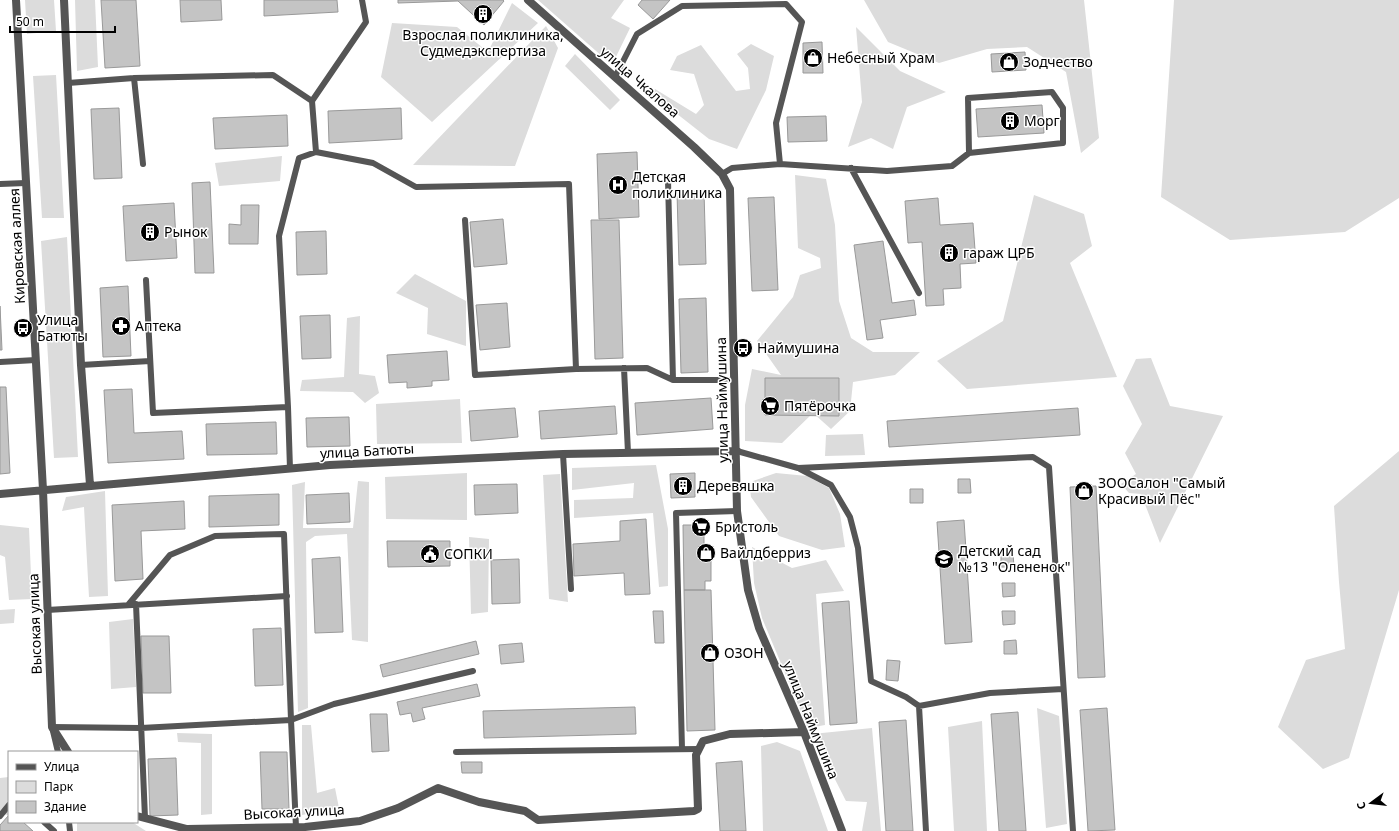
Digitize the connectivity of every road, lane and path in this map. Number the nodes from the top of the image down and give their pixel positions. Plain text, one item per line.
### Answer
1 (16, 0) edge
2 (64, 0) edge
3 (362, 0) edge
4 (528, 0) edge
5 (615, 77) junction
6 (134, 78) junction
7 (68, 83) junction
8 (312, 101) junction
9 (316, 152) junction
10 (969, 153) junction
11 (142, 164) dead end
12 (780, 164) junction
13 (851, 168) junction
14 (722, 174) junction
15 (668, 180) dead end
16 (26, 183) junction
17 (0, 184) edge
18 (730, 189) joint
19 (465, 220) dead end
20 (146, 280) dead end
21 (918, 292) dead end
22 (36, 360) junction
23 (150, 361) junction
24 (0, 362) edge
25 (82, 365) junction
26 (624, 368) junction
27 (576, 369) junction
28 (673, 380) junction
29 (734, 380) junction
30 (288, 406) junction
31 (737, 451) junction
32 (628, 453) junction
33 (563, 454) junction
34 (798, 468) junction
35 (290, 469) junction
36 (90, 485) junction
37 (43, 490) junction
38 (0, 494) edge
39 (737, 511) junction
40 (571, 589) dead end
41 (287, 596) junction
42 (136, 604) junction
43 (128, 605) junction
44 (47, 610) junction
45 (473, 672) dead end
46 (1063, 689) junction
47 (919, 706) junction
48 (291, 720) junction
49 (52, 727) junction
50 (141, 728) junction
51 (804, 732) junction
52 (682, 749) junction
53 (699, 749) junction
54 (58, 751) edge
55 (67, 751) edge
56 (456, 752) dead end
57 (8, 806) edge
58 (0, 816) edge
59 (141, 817) edge
60 (45, 823) edge
61 (296, 827) junction
62 (54, 831) edge
63 (842, 831) edge
64 (926, 831) edge
65 (1073, 831) edge

1 - 16 street, Кировская аллея
2 - 7 street
3 - 8 lane
4 - 5 street, улица Чкалова
5 - 12 lane
5 - 14 street, улица Чкалова
6 - 7 lane
6 - 8 lane
6 - 11 lane
7 - 25 street
8 - 9 lane
9 - 27 lane
9 - 30 lane
10 - 10 lane
10 - 13 lane
12 - 13 lane
12 - 14 lane
13 - 21 lane
14 - 18 street, улица Чкалова
15 - 28 lane
16 - 17 lane
16 - 22 street, Кировская аллея
18 - 29 street, улица Наймушина
19 - 27 lane
20 - 23 lane
22 - 24 lane
22 - 37 street, Кировская аллея
23 - 25 lane
23 - 30 lane
25 - 36 street
26 - 27 lane
26 - 28 lane
26 - 32 lane
28 - 29 lane
29 - 31 street, улица Наймушина
30 - 35 lane
31 - 32 street, улица Батюты
31 - 34 lane
31 - 39 street, улица Наймушина
32 - 33 street, улица Батюты
33 - 35 street, улица Батюты
33 - 40 lane
34 - 46 lane
34 - 47 lane
35 - 36 street, улица Батюты
36 - 37 street, улица Батюты
37 - 38 street, улица Батюты
37 - 44 street, Высокая улица
39 - 51 street, улица Наймушина
39 - 52 lane
41 - 42 lane
41 - 43 lane
41 - 48 lane
42 - 43 lane
42 - 50 lane
43 - 44 lane
44 - 49 street, Высокая улица
45 - 48 lane
46 - 47 lane
46 - 65 lane
47 - 64 lane
48 - 50 lane
48 - 61 lane
49 - 50 lane
49 - 54 lane
49 - 55 street
50 - 59 lane
51 - 53 street
51 - 63 street, улица Наймушина
52 - 53 lane
52 - 56 lane
53 - 61 street, Высокая улица
57 - 58 lane
59 - 61 street, Высокая улица
60 - 62 lane

